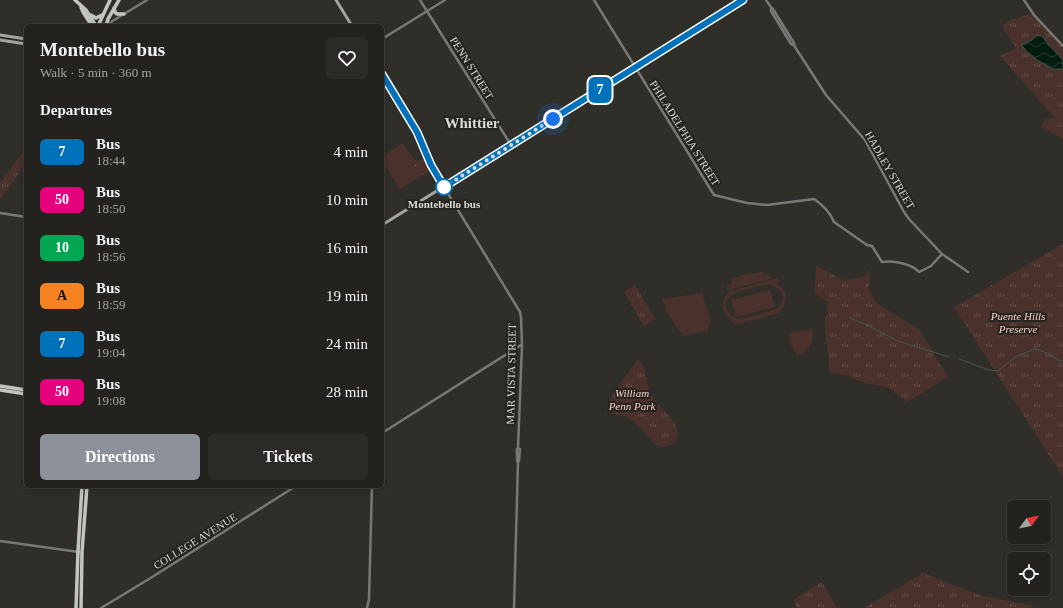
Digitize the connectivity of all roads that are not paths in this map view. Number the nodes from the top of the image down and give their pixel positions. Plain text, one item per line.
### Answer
1 (75, 0) edge
2 (110, 0) edge
3 (119, 0) edge
4 (147, 0) edge
5 (336, 0) edge
6 (420, 0) edge
7 (445, 0) edge
8 (594, 0) edge
9 (743, 0) edge
10 (766, 0) edge
11 (1024, 0) edge
12 (81, 6) junction
13 (114, 7) junction
14 (427, 11) junction
15 (88, 13) junction
16 (124, 14) junction
17 (102, 15) junction
18 (91, 24) edge
19 (96, 24) edge
20 (98, 24) edge
21 (107, 24) edge
22 (109, 24) edge
23 (351, 24) edge
24 (0, 35) edge
25 (384, 38) edge
26 (24, 39) edge
27 (0, 40) edge
28 (24, 44) edge
29 (1063, 46) edge
30 (636, 67) junction
31 (384, 77) edge
32 (511, 145) junction
33 (444, 187) junction
34 (0, 213) edge
35 (24, 217) edge
36 (384, 224) edge
37 (942, 254) junction
38 (968, 272) dead end
39 (522, 345) junction
40 (0, 388) edge
41 (24, 390) edge
42 (24, 394) edge
43 (384, 432) edge
44 (82, 488) edge
45 (87, 488) edge
46 (293, 488) edge
47 (372, 488) edge
48 (0, 541) edge
49 (80, 552) junction
50 (76, 608) edge
51 (81, 608) edge
52 (101, 608) edge
53 (367, 608) edge
54 (514, 608) edge

1 - 12 main road
2 - 17 main road
3 - 13 main road
4 - 16 street
5 - 23 main road
6 - 14 street, PENN STREET
7 - 14 street
8 - 30 street, PHILADELPHIA STREET
9 - 30 main road
10 - 37 street, HADLEY STREET
11 - 29 street
12 - 15 main road
12 - 18 main road
13 - 16 main road
13 - 21 main road
14 - 25 street
14 - 32 street, PENN STREET
15 - 17 main road
15 - 19 main road
16 - 22 street
17 - 20 main road
24 - 26 main road
27 - 28 main road
30 - 32 main road
30 - 37 street, PHILADELPHIA STREET
31 - 33 main road, MAR VISTA STREET
32 - 33 main road
33 - 36 main road
33 - 39 street, MAR VISTA STREET
34 - 35 street
37 - 38 street, HADLEY STREET
39 - 43 street
39 - 54 street, MAR VISTA STREET
40 - 41 main road
40 - 42 main road
44 - 49 main road
45 - 49 main road
46 - 52 street, COLLEGE AVENUE
47 - 53 street
48 - 49 street
49 - 50 main road
49 - 51 main road

